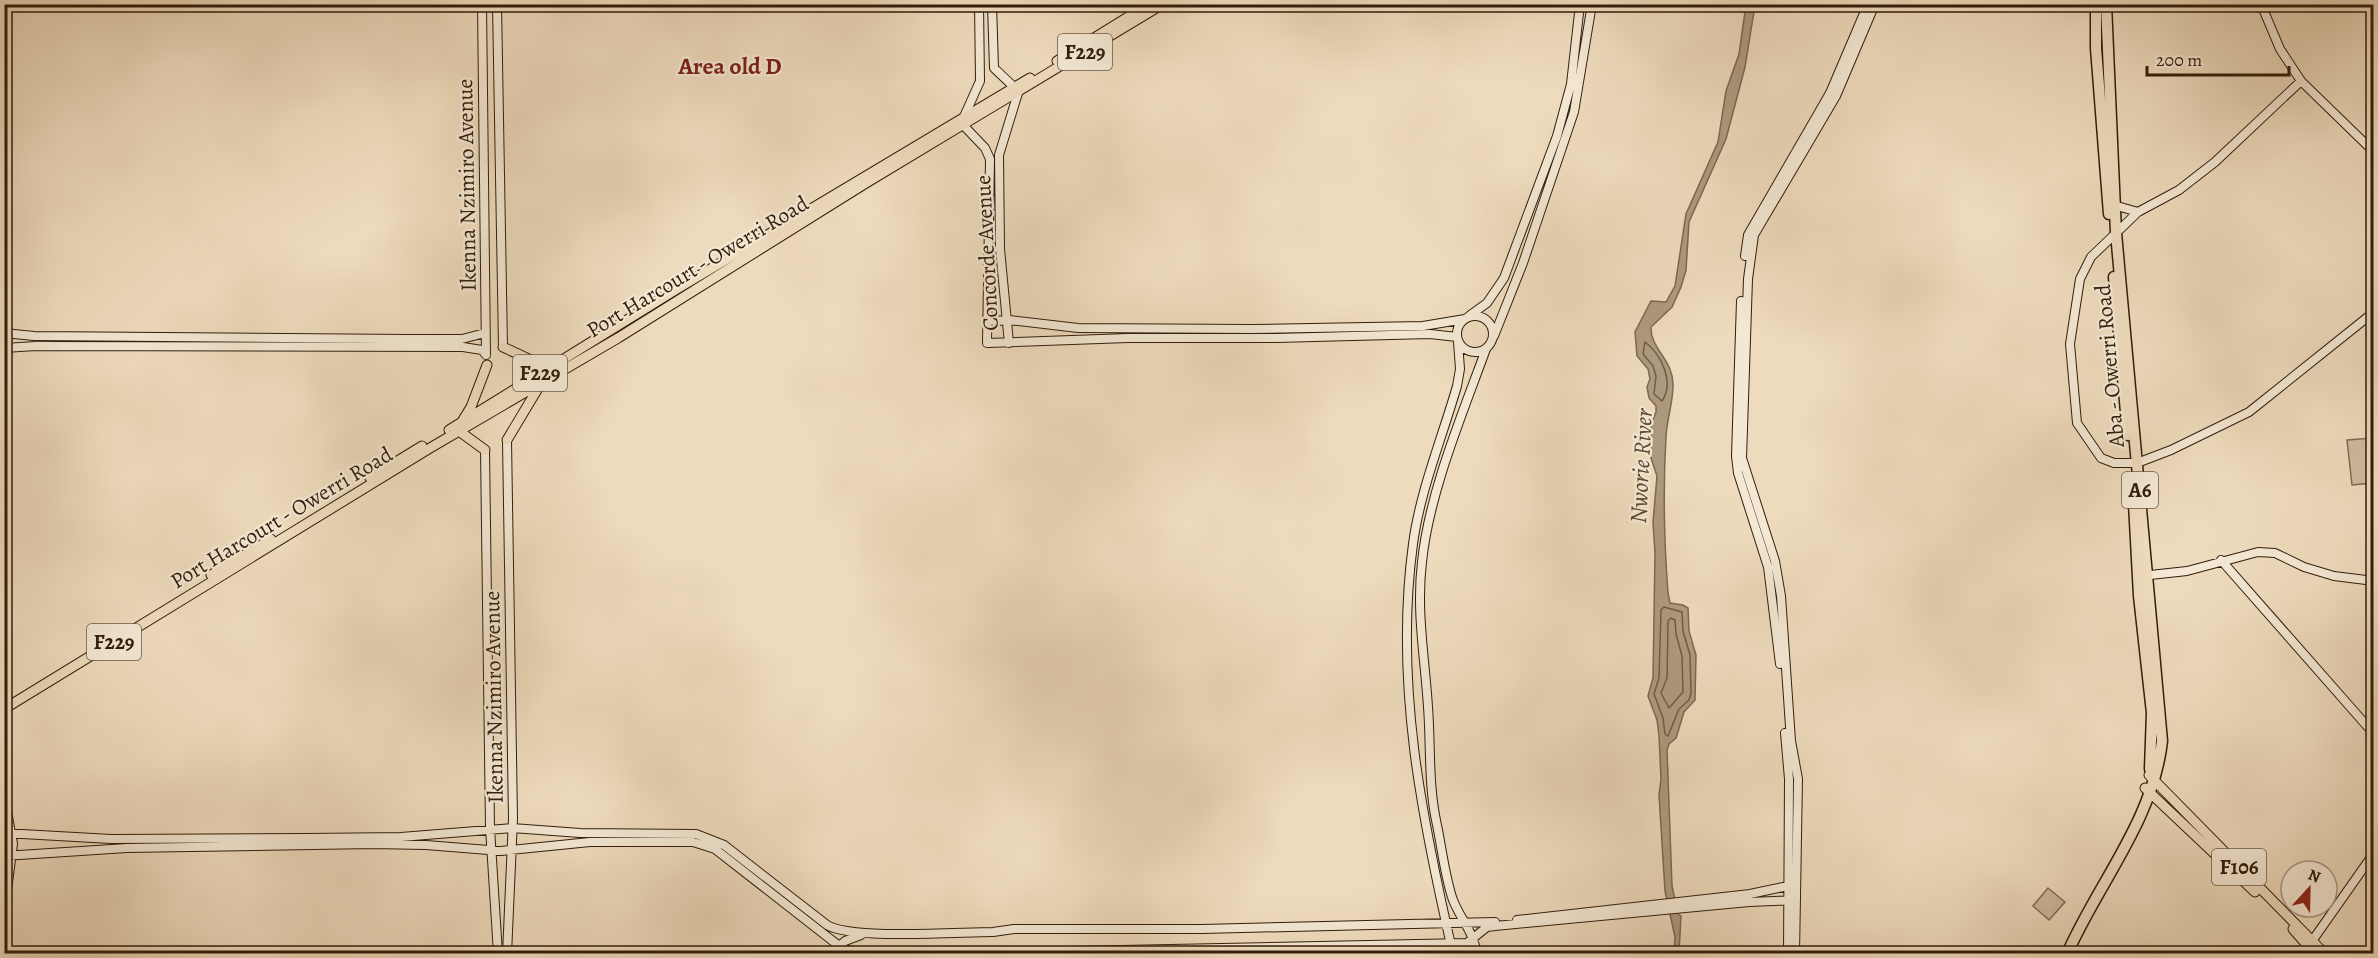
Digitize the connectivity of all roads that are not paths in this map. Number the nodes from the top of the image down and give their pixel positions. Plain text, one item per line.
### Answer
1 (482, 4) edge
2 (497, 4) edge
3 (979, 4) edge
4 (992, 4) edge
5 (1149, 4) edge
6 (1163, 4) edge
7 (1580, 4) edge
8 (1592, 4) edge
9 (1868, 4) edge
10 (1875, 4) edge
11 (2096, 4) edge
12 (2106, 4) edge
13 (2261, 5) edge
14 (2301, 81) junction
15 (1016, 90) junction
16 (963, 122) junction
17 (2373, 152) edge
18 (2112, 204) junction
19 (2138, 212) junction
20 (2113, 236) junction
21 (771, 239) junction
22 (2373, 312) edge
23 (1467, 317) junction
24 (1009, 320) junction
25 (988, 321) junction
26 (4, 333) edge
27 (485, 333) junction
28 (1494, 336) junction
29 (1458, 340) junction
30 (1009, 343) junction
31 (503, 347) joint
32 (4, 348) edge
33 (1486, 349) junction
34 (486, 359) junction
35 (548, 368) junction
36 (544, 380) junction
37 (460, 427) junction
38 (507, 440) joint
39 (485, 450) joint
40 (2134, 463) junction
41 (2221, 560) junction
42 (2142, 576) junction
43 (2373, 581) edge
44 (4, 689) edge
45 (6, 703) edge
46 (2373, 734) edge
47 (2151, 777) junction
48 (2147, 789) junction
49 (4, 795) edge
50 (490, 828) junction
51 (512, 828) junction
52 (8, 833) edge
53 (491, 850) junction
54 (512, 850) junction
55 (2373, 853) edge
56 (8, 856) edge
57 (1792, 886) junction
58 (1792, 901) junction
59 (1666, 906) junction
60 (1677, 906) junction
61 (4, 913) edge
62 (1446, 924) junction
63 (1467, 924) junction
64 (864, 934) junction
65 (1475, 939) junction
66 (1450, 944) junction
67 (839, 946) junction
68 (2308, 946) edge
69 (851, 952) edge
70 (498, 954) edge
71 (507, 954) edge
72 (830, 954) edge
73 (1453, 954) edge
74 (1477, 954) edge
75 (1788, 954) edge
76 (1795, 954) edge
77 (2061, 954) edge
78 (2067, 954) edge
79 (2315, 954) edge
80 (2325, 954) edge

1 - 27 street, Ikenna Nzimiro Avenue
2 - 31 street, Ikenna Nzimiro Avenue
3 - 16 street
4 - 15 street
5 - 15 main road, Port Harcourt - Owerri Road / F229
6 - 15 main road, Port Harcourt - Owerri Road / F229
7 - 23 street
8 - 28 street
9 - 57 street
10 - 57 street
11 - 18 highway, Aba - Owerri Road / A6
12 - 18 highway, Aba - Owerri Road / A6
13 - 14 street
14 - 17 street
14 - 19 street
15 - 16 main road, Port Harcourt - Owerri Road / F229
15 - 24 street, Concorde Avenue
16 - 21 main road, Port Harcourt - Owerri Road / F229
16 - 25 street, Concorde Avenue
18 - 19 street
18 - 20 highway, Aba - Owerri Road / A6
19 - 20 street
20 - 40 highway, Aba - Owerri Road / A6
20 - 40 street
21 - 35 main road, Port Harcourt - Owerri Road / F229
21 - 36 main road, Port Harcourt - Owerri Road / F229
22 - 40 street
23 - 24 street
23 - 28 street
23 - 29 street
24 - 25 street
24 - 30 street, Concorde Avenue
25 - 30 street, Concorde Avenue
26 - 27 street
27 - 34 street, Ikenna Nzimiro Avenue
28 - 33 street
29 - 30 street
29 - 33 street
29 - 62 street
31 - 35 main road
32 - 34 street
33 - 63 street
34 - 37 main road
35 - 37 main road, Port Harcourt - Owerri Road / F229
36 - 37 main road, Port Harcourt - Owerri Road / F229
36 - 38 main road
37 - 39 main road
37 - 45 main road, Port Harcourt - Owerri Road / F229
38 - 51 street, Ikenna Nzimiro Avenue
39 - 50 street, Ikenna Nzimiro Avenue
40 - 42 highway, Aba - Owerri Road / A6
41 - 42 street
41 - 43 street
41 - 46 street
42 - 47 highway, Aba - Owerri Road / A6
44 - 45 street
47 - 48 highway, Aba - Owerri Road / A6
47 - 68 main road, F106
48 - 68 main road, F106
48 - 77 highway, Aba - Owerri Road / A6
48 - 78 highway, Aba - Owerri Road / A6
49 - 52 street
50 - 51 street
50 - 52 street
50 - 53 street, Ikenna Nzimiro Avenue
51 - 54 street, Ikenna Nzimiro Avenue
51 - 64 street
52 - 56 street
53 - 54 street
53 - 56 street
53 - 70 street, Ikenna Nzimiro Avenue
54 - 67 street
54 - 71 street, Ikenna Nzimiro Avenue
55 - 68 street
56 - 61 street
57 - 58 street
57 - 60 street
58 - 60 street
58 - 75 street
58 - 76 street
59 - 60 street
59 - 63 street
59 - 65 street
62 - 63 street
62 - 64 street
62 - 66 street
63 - 65 street
64 - 67 street
65 - 66 street
65 - 74 street
66 - 69 street
66 - 73 street
67 - 69 street
67 - 72 street
68 - 79 main road, F106
68 - 80 main road, F106

